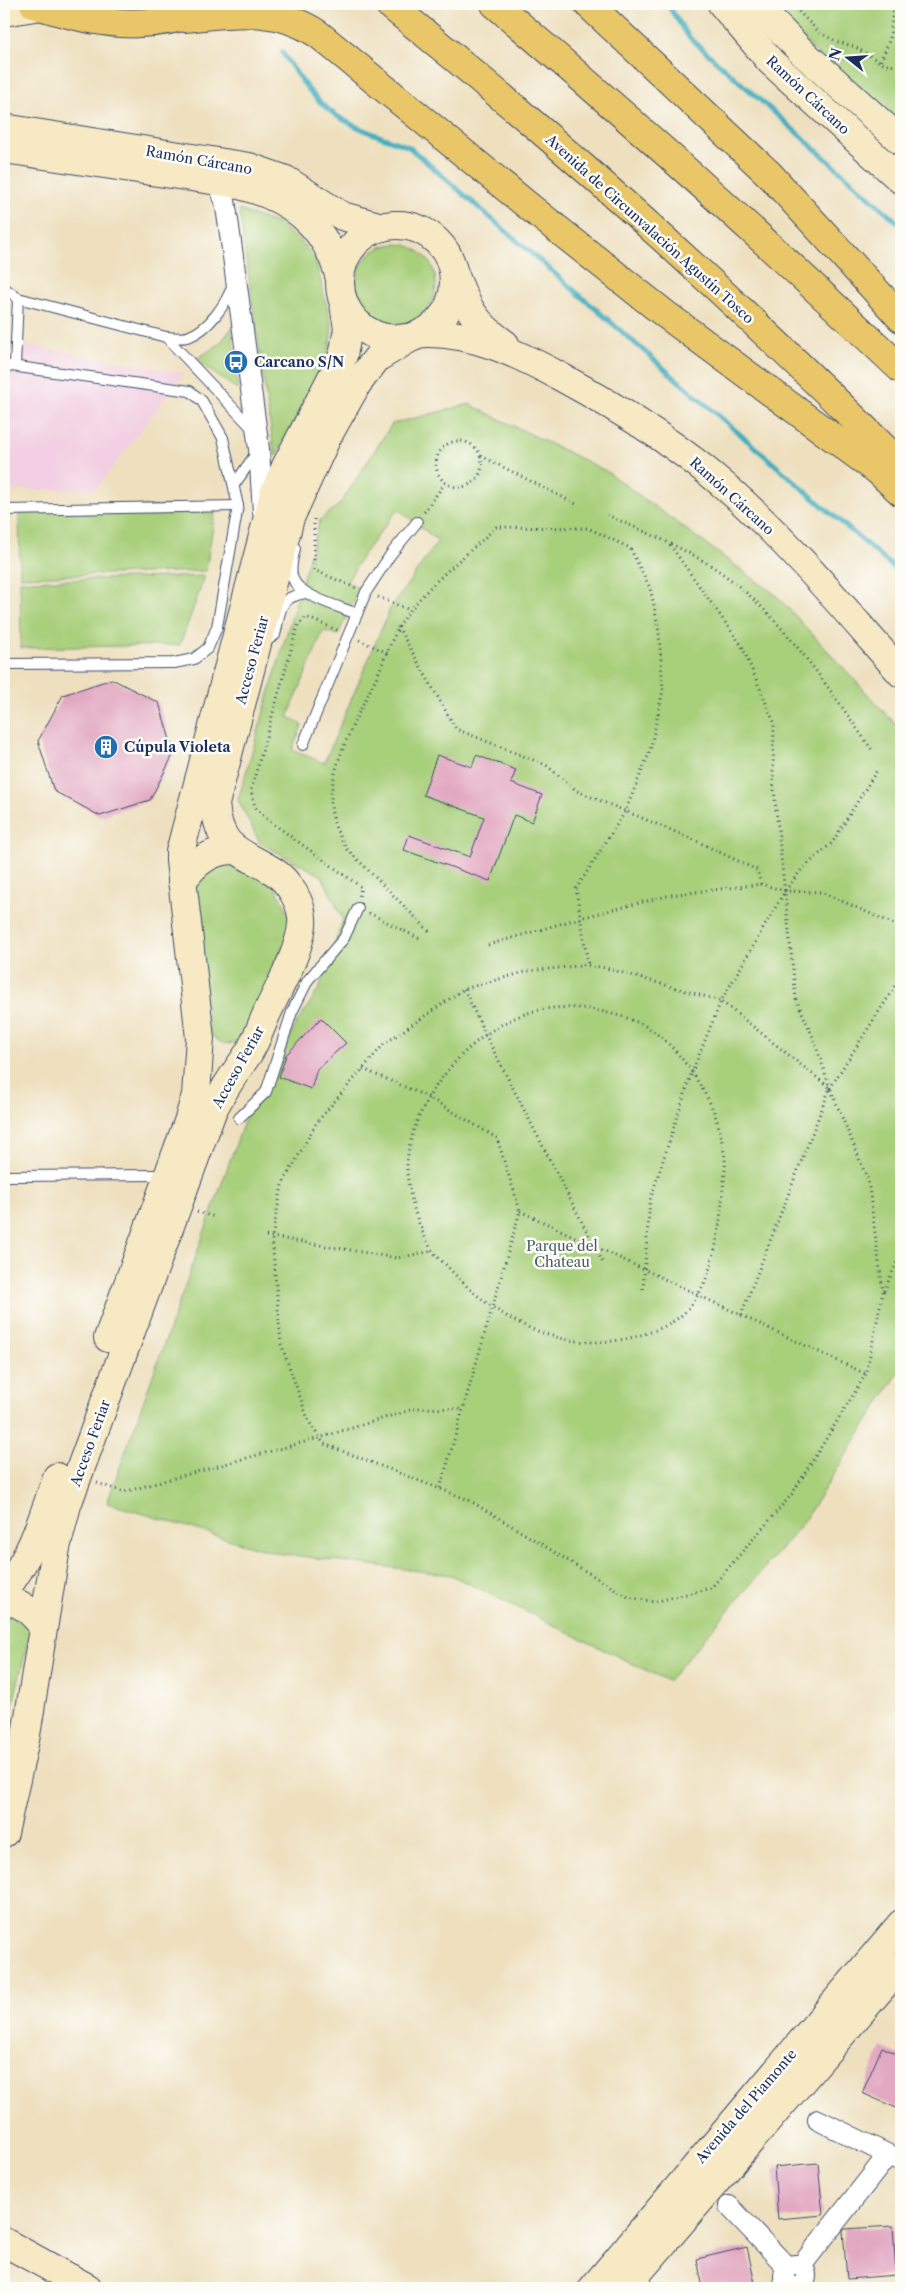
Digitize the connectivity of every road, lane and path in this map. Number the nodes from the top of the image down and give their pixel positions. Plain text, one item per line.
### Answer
1 (220, 4) edge
2 (389, 4) edge
3 (495, 4) edge
4 (588, 4) edge
5 (722, 4) edge
6 (755, 4) edge
7 (796, 4) edge
8 (816, 4) edge
9 (852, 4) edge
10 (37, 5) edge
11 (892, 6) edge
12 (4, 12) edge
13 (184, 18) junction
14 (901, 19) edge
15 (880, 62) junction
16 (901, 66) edge
17 (4, 128) edge
18 (901, 140) edge
19 (4, 149) edge
20 (901, 180) edge
21 (217, 181) junction
22 (382, 227) junction
23 (452, 268) junction
24 (236, 276) junction
25 (4, 288) edge
26 (342, 291) junction
27 (18, 298) junction
28 (901, 318) edge
29 (417, 335) junction
30 (166, 337) junction
31 (529, 360) junction
32 (4, 365) edge
33 (15, 366) junction
34 (901, 369) edge
35 (257, 440) junction
36 (481, 456) junction
37 (901, 465) edge
38 (445, 483) junction
39 (234, 485) junction
40 (901, 492) edge
41 (576, 504) dead end
42 (238, 506) junction
43 (4, 510) edge
44 (302, 515) junction
45 (607, 515) dead end
46 (417, 522) joint
47 (264, 533) junction
48 (669, 543) junction
49 (366, 592) junction
50 (305, 593) junction
51 (410, 610) junction
52 (357, 614) junction
53 (398, 626) junction
54 (348, 635) junction
55 (254, 650) junction
56 (388, 653) junction
57 (4, 664) edge
58 (901, 673) edge
59 (303, 746) dead end
60 (872, 750) dead end
61 (894, 769) dead end
62 (877, 770) dead end
63 (901, 773) edge
64 (625, 812) junction
65 (234, 850) junction
66 (182, 882) junction
67 (761, 884) junction
68 (785, 891) junction
69 (358, 908) junction
70 (580, 918) junction
71 (901, 927) edge
72 (429, 931) dead end
73 (422, 940) dead end
74 (488, 945) dead end
75 (588, 965) junction
76 (901, 977) edge
77 (464, 989) junction
78 (721, 1001) junction
79 (486, 1036) junction
80 (200, 1038) junction
81 (249, 1052) junction
82 (363, 1070) junction
83 (692, 1072) junction
84 (830, 1088) junction
85 (428, 1097) junction
86 (239, 1118) dead end
87 (168, 1175) junction
88 (4, 1176) edge
89 (520, 1211) junction
90 (266, 1236) dead end
91 (272, 1238) junction
92 (594, 1246) junction
93 (432, 1251) junction
94 (901, 1253) edge
95 (603, 1263) dead end
96 (644, 1270) junction
97 (643, 1288) dead end
98 (883, 1292) junction
99 (697, 1295) junction
100 (492, 1307) junction
101 (741, 1315) junction
102 (866, 1374) junction
103 (463, 1409) junction
104 (320, 1438) junction
105 (77, 1476) junction
106 (440, 1488) junction
107 (4, 1591) edge
108 (4, 1601) edge
109 (43, 1626) junction
110 (15, 1740) edge
111 (4, 1833) edge
112 (901, 1924) edge
113 (901, 1965) edge
114 (818, 2120) dead end
115 (894, 2158) edge
116 (729, 2206) dead end
117 (4, 2242) edge
118 (794, 2267) junction
119 (88, 2288) edge
120 (592, 2288) edge
121 (625, 2288) edge
122 (794, 2288) edge

1 - 13 main road
2 - 37 main road, Avenida de Circunvalación Agustín Tosco
3 - 34 main road
4 - 28 main road
5 - 20 main road, Ramón Cárcano
6 - 18 main road, Ramón Cárcano
7 - 15 path
8 - 9 path
10 - 12 main road
10 - 13 main road
11 - 14 path
11 - 15 path
13 - 40 main road
15 - 16 path
17 - 22 main road, Ramón Cárcano
19 - 21 main road, Ramón Cárcano
21 - 24 street
21 - 26 main road, Ramón Cárcano
22 - 23 main road
22 - 26 main road
23 - 29 main road
23 - 31 main road, Ramón Cárcano
24 - 30 lane
24 - 35 street
25 - 27 lane
26 - 29 main road
26 - 47 main road, Acceso Feriar
27 - 30 lane
27 - 33 lane
29 - 31 main road, Ramón Cárcano
29 - 44 main road, Acceso Feriar
30 - 35 lane
31 - 58 main road, Ramón Cárcano
32 - 33 lane
33 - 39 lane
35 - 39 lane
35 - 47 street
36 - 38 path
36 - 38 path
36 - 41 path
38 - 46 path
39 - 42 lane
42 - 43 lane
42 - 57 lane
44 - 49 path
44 - 50 lane
44 - 55 main road, Acceso Feriar
45 - 48 path
46 - 49 lane
47 - 66 main road, Acceso Feriar
48 - 60 path
48 - 84 path, bridge
49 - 51 path
49 - 52 lane
50 - 52 lane
50 - 55 lane
51 - 53 path
51 - 64 path
52 - 54 lane
53 - 56 path
53 - 64 path
54 - 56 path
54 - 59 lane
54 - 69 path
55 - 65 main road, Acceso Feriar
56 - 72 path
61 - 63 path
62 - 68 path
64 - 67 path
64 - 70 path
65 - 66 main road
65 - 81 main road, Acceso Feriar
66 - 80 main road, Acceso Feriar
67 - 68 path
67 - 70 path
68 - 71 path
68 - 78 path
69 - 73 path
69 - 86 lane
70 - 74 path
70 - 75 path
75 - 77 path
75 - 78 path
76 - 84 path
77 - 79 path
77 - 82 path
78 - 83 path
78 - 84 path
79 - 83 path
79 - 85 path
79 - 92 path
80 - 81 main road
80 - 87 main road, Acceso Feriar
81 - 105 main road, Acceso Feriar
82 - 85 path
82 - 91 path
83 - 96 path
83 - 99 path
84 - 98 path
84 - 101 path
85 - 89 path
85 - 93 path
87 - 88 lane
87 - 107 main road, Acceso Feriar
89 - 92 path
89 - 100 path
90 - 91 path
91 - 93 path
91 - 104 path
92 - 95 path
92 - 96 path
93 - 100 path
94 - 98 path
96 - 97 path
96 - 99 path
98 - 102 path
99 - 100 path
99 - 101 path
100 - 103 path
101 - 102 path
102 - 106 path
103 - 104 path
103 - 106 path
104 - 105 path
104 - 106 path
105 - 109 main road, Acceso Feriar
108 - 109 main road
109 - 110 main road, Acceso Feriar
110 - 111 main road, Acceso Feriar
112 - 120 main road, Avenida del Piamonte
113 - 121 main road, Avenida del Piamonte
114 - 115 street
115 - 118 street
116 - 118 street
117 - 119 main road
118 - 122 street

